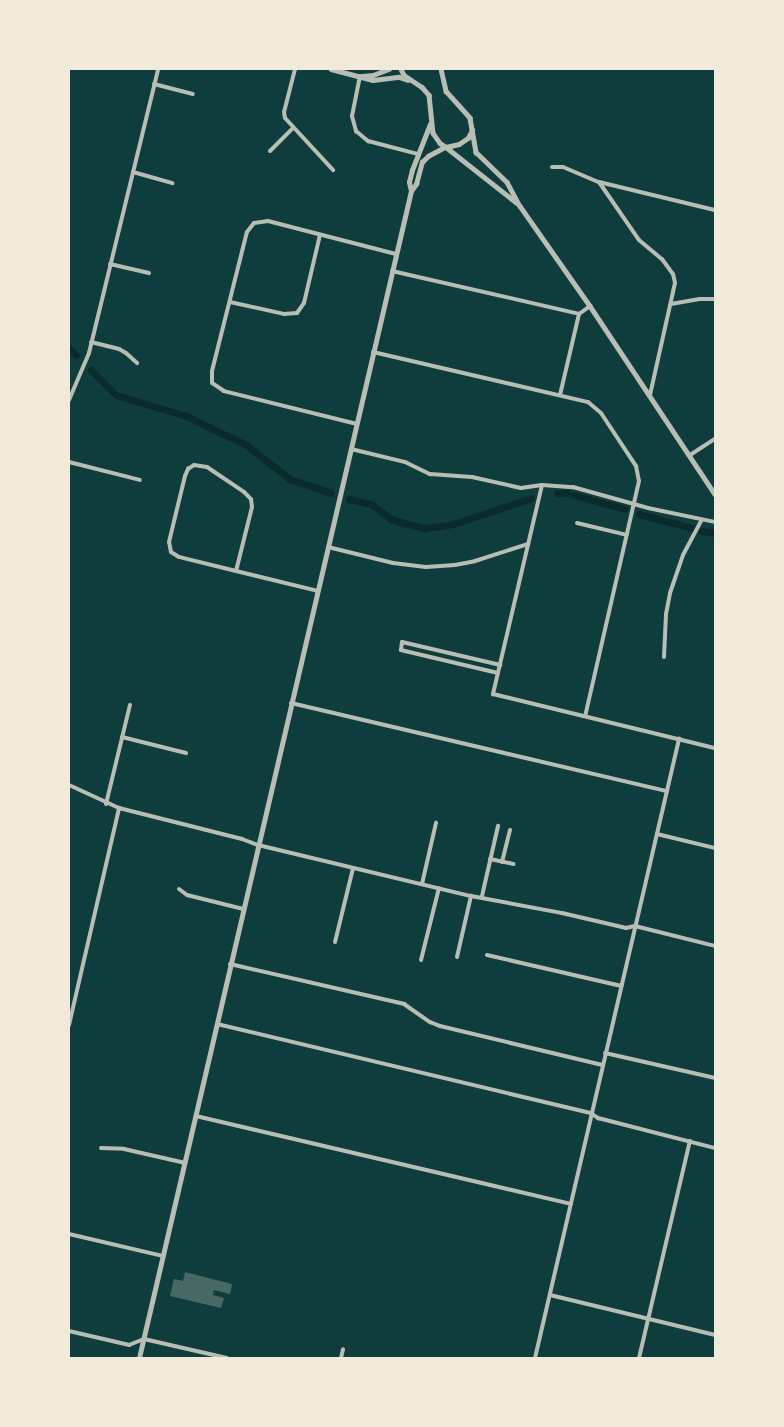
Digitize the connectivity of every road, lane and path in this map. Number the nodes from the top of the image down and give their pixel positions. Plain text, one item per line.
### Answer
1 (158, 69) edge
2 (295, 69) edge
3 (331, 69) edge
4 (389, 69) edge
5 (401, 69) edge
6 (442, 70) edge
7 (360, 76) junction
8 (412, 81) junction
9 (154, 84) junction
10 (193, 94) dead end
11 (431, 122) junction
12 (293, 128) junction
13 (473, 128) junction
14 (445, 147) junction
15 (270, 151) dead end
16 (418, 154) junction
17 (422, 162) junction
18 (552, 167) dead end
19 (332, 170) dead end
20 (133, 172) junction
21 (599, 182) junction
22 (172, 183) dead end
23 (411, 191) junction
24 (520, 206) junction
25 (715, 210) edge
26 (320, 234) junction
27 (396, 254) junction
28 (110, 264) junction
29 (392, 271) junction
30 (149, 273) dead end
31 (715, 299) edge
32 (230, 302) junction
33 (671, 304) junction
34 (590, 306) junction
35 (579, 314) junction
36 (91, 342) junction
37 (373, 352) junction
38 (136, 363) dead end
39 (560, 395) junction
40 (650, 395) junction
41 (69, 400) edge
42 (356, 424) junction
43 (715, 440) edge
44 (351, 449) junction
45 (690, 455) junction
46 (69, 462) edge
47 (140, 480) dead end
48 (542, 485) junction
49 (715, 494) edge
50 (634, 502) junction
51 (702, 520) junction
52 (715, 522) edge
53 (577, 523) dead end
54 (627, 535) junction
55 (528, 544) junction
56 (328, 547) junction
57 (236, 571) junction
58 (318, 591) junction
59 (664, 657) dead end
60 (500, 665) junction
61 (498, 673) junction
62 (291, 703) junction
63 (130, 705) dead end
64 (585, 716) junction
65 (122, 737) junction
66 (679, 739) junction
67 (715, 748) edge
68 (186, 753) dead end
69 (69, 785) edge
70 (667, 791) junction
71 (106, 804) junction
72 (119, 808) junction
73 (436, 823) dead end
74 (498, 826) dead end
75 (510, 830) dead end
76 (657, 834) junction
77 (258, 845) junction
78 (715, 848) edge
79 (490, 859) junction
80 (502, 862) junction
81 (513, 864) dead end
82 (353, 868) junction
83 (422, 884) junction
84 (439, 888) junction
85 (179, 889) dead end
86 (471, 896) junction
87 (482, 896) junction
88 (243, 909) junction
89 (635, 926) junction
90 (335, 942) dead end
91 (715, 946) edge
92 (487, 955) dead end
93 (457, 957) dead end
94 (421, 960) dead end
95 (230, 964) junction
96 (621, 986) junction
97 (217, 1024) junction
98 (69, 1025) edge
99 (605, 1053) junction
100 (602, 1065) junction
101 (715, 1078) edge
102 (591, 1113) junction
103 (196, 1116) junction
104 (690, 1141) junction
105 (101, 1148) dead end
106 (715, 1148) edge
107 (185, 1163) junction
108 (571, 1204) junction
109 (69, 1234) edge
110 (163, 1256) junction
111 (550, 1295) junction
112 (649, 1319) junction
113 (69, 1331) edge
114 (715, 1335) edge
115 (144, 1339) junction
116 (343, 1349) dead end
117 (139, 1358) edge
118 (227, 1358) edge
119 (342, 1358) edge
120 (535, 1358) edge
121 (639, 1358) edge

1 - 9 street
2 - 12 street
3 - 7 street
4 - 7 street
5 - 8 street
6 - 13 street
7 - 8 street
7 - 16 street
8 - 11 street
9 - 10 street
9 - 20 street
11 - 14 street
11 - 16 street
12 - 15 street
12 - 19 street
13 - 14 street
13 - 24 street
14 - 17 street
14 - 24 street
16 - 17 street
16 - 23 street
17 - 23 street
18 - 21 street
20 - 22 street
20 - 28 street
21 - 25 street
21 - 33 street
23 - 27 street
24 - 34 street
26 - 27 street
26 - 32 street
26 - 32 street
27 - 29 street
28 - 30 street
28 - 36 street
29 - 35 street
29 - 37 street
31 - 33 street
32 - 42 street
33 - 40 street
34 - 35 street
34 - 40 street
35 - 39 street
36 - 38 street
36 - 41 street
37 - 39 street
37 - 42 street
39 - 50 street
40 - 45 street
42 - 44 street
43 - 45 street
44 - 48 street
44 - 56 street
45 - 49 street
46 - 47 street
48 - 50 street
48 - 55 street
50 - 51 street
50 - 54 street
51 - 52 street
51 - 59 street
53 - 54 street
54 - 64 street
55 - 56 street
55 - 60 street
56 - 58 street
57 - 57 street
57 - 58 street
58 - 62 street
60 - 61 street
60 - 61 street
61 - 64 street
62 - 70 street
62 - 77 street
63 - 65 street
64 - 66 street
65 - 68 street
65 - 71 street
66 - 67 street
66 - 70 street
69 - 71 street
70 - 76 street
71 - 72 street
72 - 77 street
72 - 98 street
73 - 83 street
74 - 79 street
75 - 80 street
76 - 78 street
76 - 89 street
77 - 82 street
77 - 88 street
79 - 80 street
79 - 87 street
80 - 81 street
82 - 83 street
82 - 90 street
83 - 84 street
84 - 86 street
84 - 94 street
85 - 88 street
86 - 87 street
86 - 93 street
87 - 89 street
88 - 95 street
89 - 91 street
89 - 96 street
92 - 96 street
95 - 97 street
95 - 100 street
96 - 99 street
97 - 102 street
97 - 103 street
99 - 100 street
99 - 101 street
100 - 102 street
102 - 104 street
102 - 108 street
103 - 107 street
103 - 108 street
104 - 106 street
104 - 112 street
105 - 107 street
107 - 110 street
108 - 111 street
109 - 110 street
110 - 115 street
111 - 112 street
111 - 120 street
112 - 114 street
112 - 121 street
113 - 115 street
115 - 117 street
115 - 118 street
116 - 119 street

